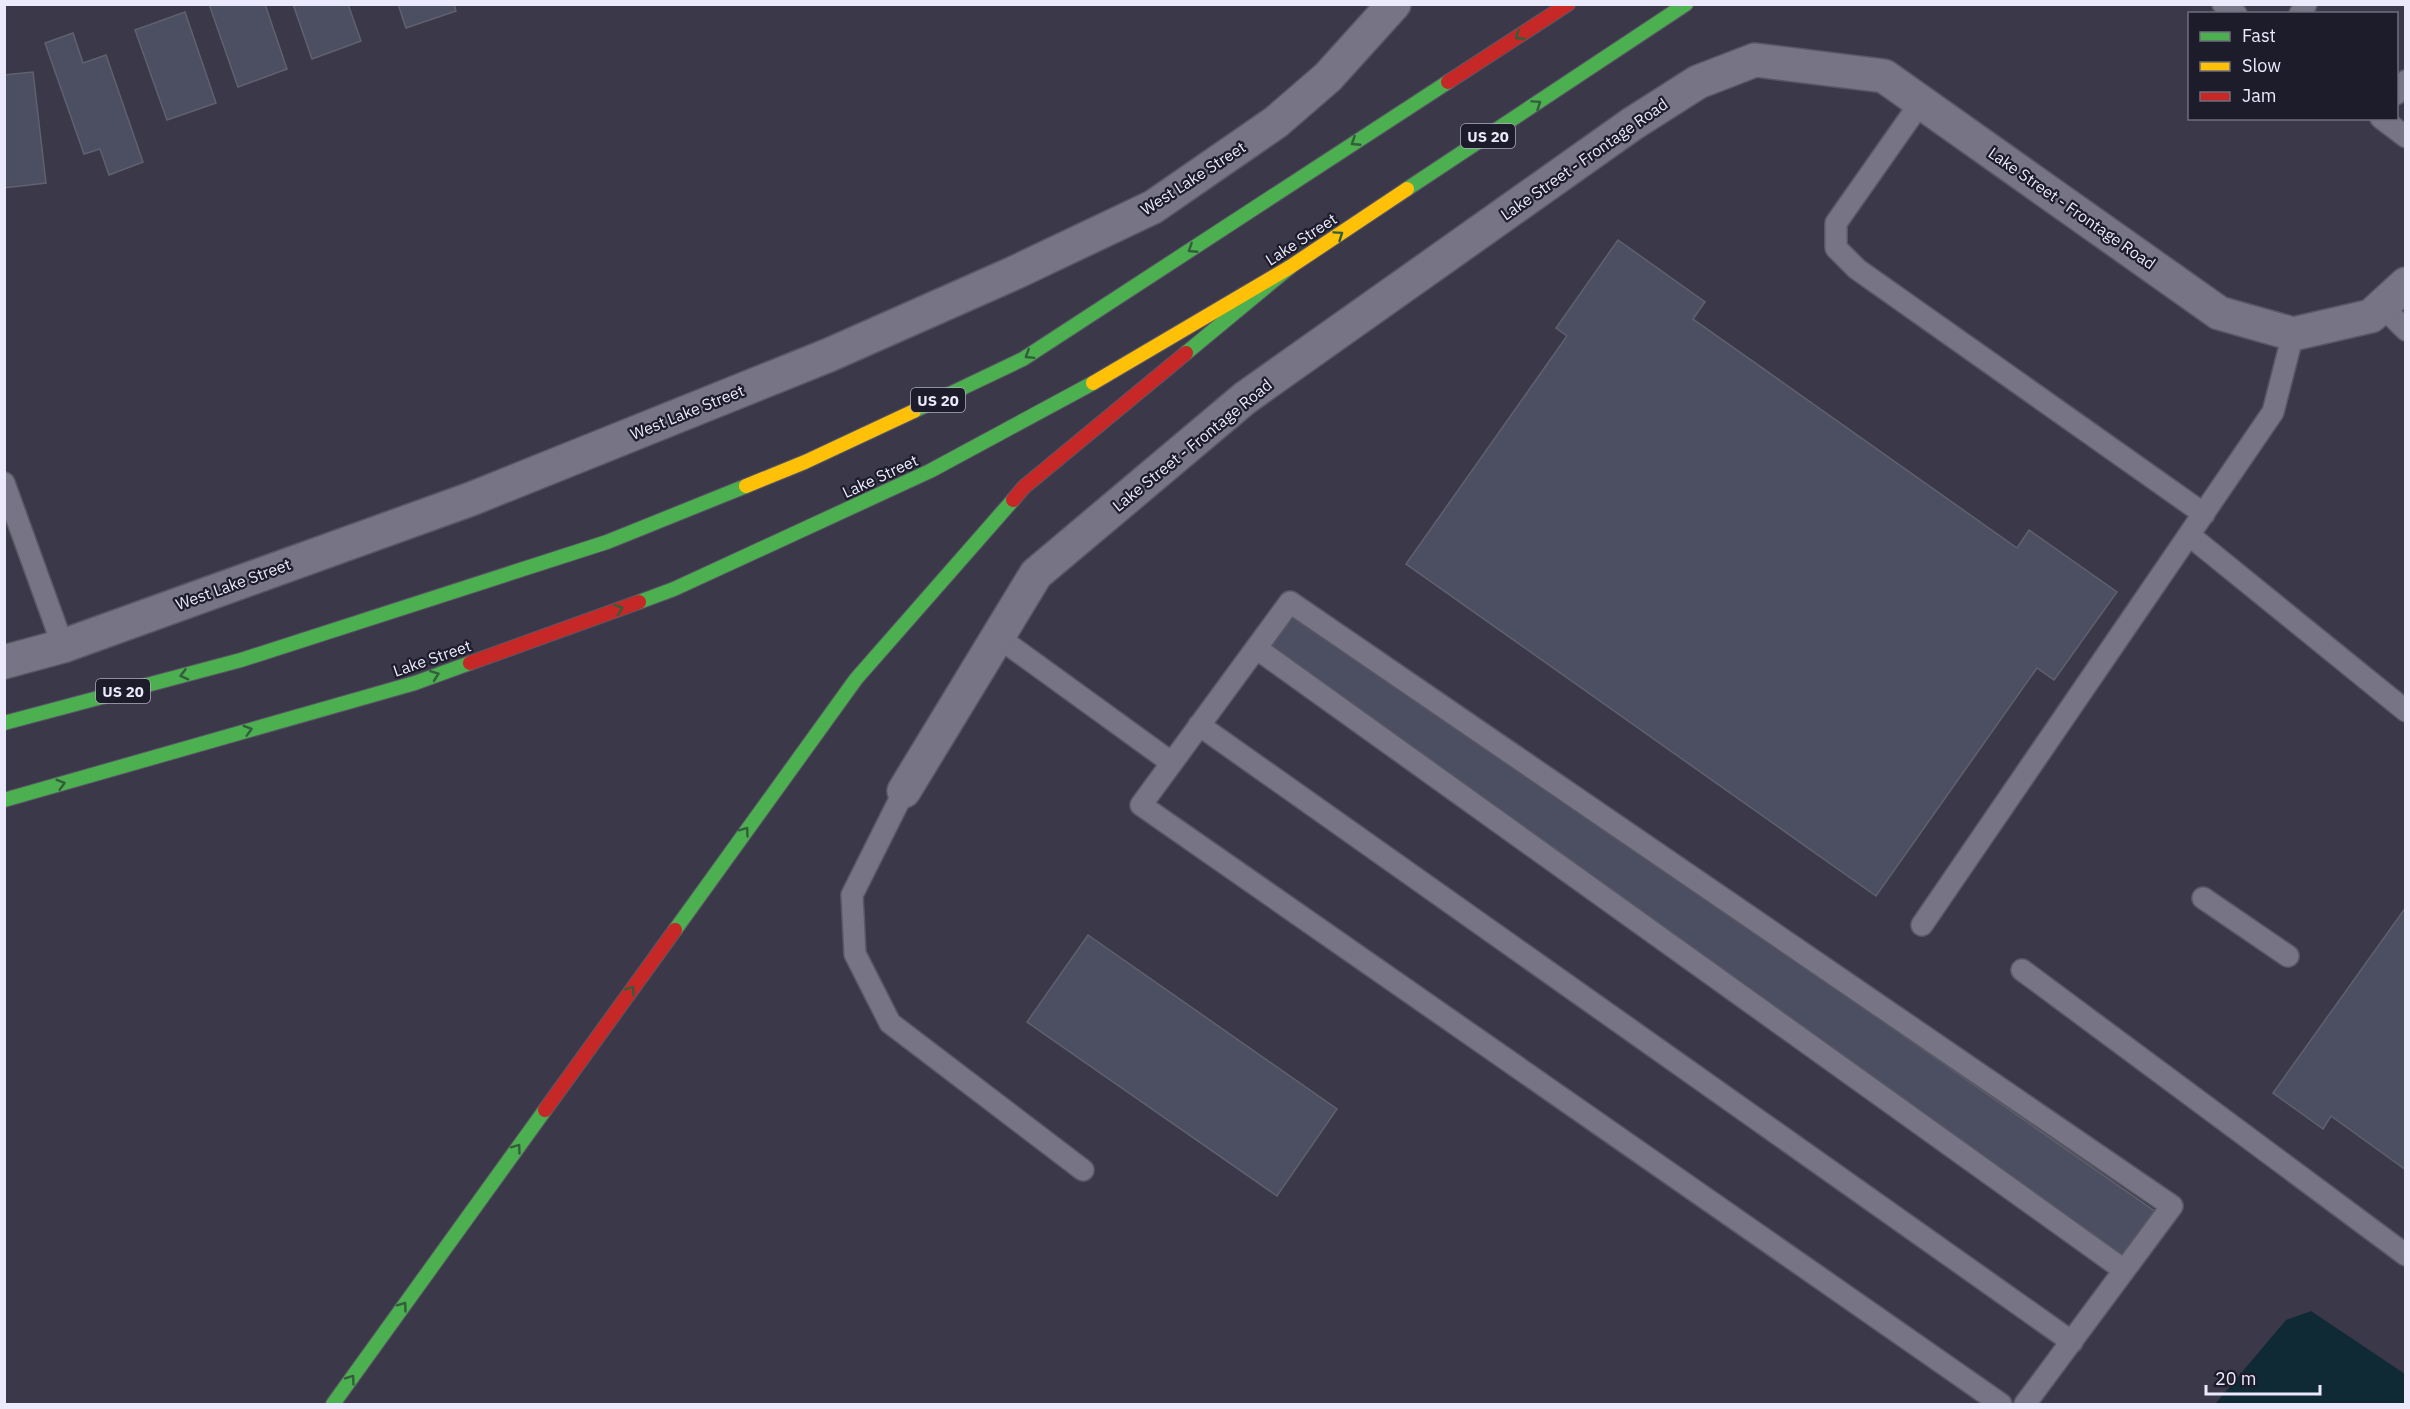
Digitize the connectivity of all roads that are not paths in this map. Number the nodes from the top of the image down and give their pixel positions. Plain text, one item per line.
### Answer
1 (1394, 4) edge
2 (1568, 4) edge
3 (1686, 4) edge
4 (1921, 102) junction
5 (2383, 120) edge
6 (2406, 137) edge
7 (1290, 267) junction
8 (2406, 284) edge
9 (2382, 306) junction
10 (2406, 330) edge
11 (2293, 334) junction
12 (4, 483) edge
13 (2204, 514) junction
14 (2189, 535) junction
15 (998, 637) junction
16 (63, 646) junction
17 (1256, 648) junction
18 (4, 662) edge
19 (2406, 711) edge
20 (4, 723) edge
21 (1199, 725) junction
22 (1172, 763) junction
23 (904, 791) joint
24 (4, 800) edge
25 (2203, 898) dead end
26 (1922, 925) dead end
27 (2288, 956) dead end
28 (2022, 970) dead end
29 (1083, 1170) dead end
30 (2406, 1255) edge
31 (2124, 1270) junction
32 (2072, 1342) junction
33 (333, 1404) edge
34 (2001, 1404) edge
35 (2025, 1404) edge

1 - 16 street, West Lake Street
2 -> 20 main road, US 20
7 -> 3 main road, Lake Street / US 20
4 - 11 street, Lake Street - Frontage Road
4 - 13 lane
4 - 15 street, Lake Street - Frontage Road
5 - 6 lane
24 -> 7 main road, Lake Street
33 -> 7 main road, US 20
8 - 9 street, Lake Street - Frontage Road
9 - 10 lane
9 - 11 street, Lake Street - Frontage Road
11 - 13 lane
12 - 16 lane
13 - 14 lane
14 - 19 lane
14 - 26 lane
15 - 22 lane
15 - 23 street, Lake Street - Frontage Road
16 - 18 street, West Lake Street
17 - 21 lane
17 - 31 lane
17 - 31 lane
21 - 22 lane
21 - 32 lane
22 - 34 lane
23 - 29 lane
25 - 27 lane
28 - 30 lane
31 - 32 lane
32 - 35 lane

